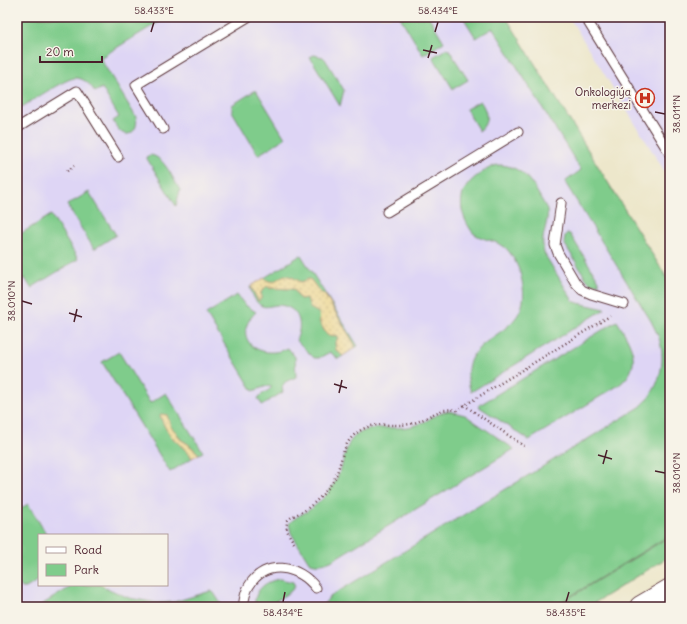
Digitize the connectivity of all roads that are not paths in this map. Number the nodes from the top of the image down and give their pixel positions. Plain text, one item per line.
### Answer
1 (248, 17) edge
2 (585, 17) edge
3 (17, 128) edge
4 (163, 129) dead end
5 (518, 132) dead end
6 (670, 154) edge
7 (118, 157) dead end
8 (561, 203) dead end
9 (387, 212) dead end
10 (624, 304) dead end
11 (316, 588) dead end
12 (670, 590) edge
13 (243, 607) edge
14 (641, 607) edge

1 - 4 lane
2 - 6 lane
3 - 7 lane
5 - 9 lane
8 - 10 lane
11 - 13 lane
12 - 14 main road

